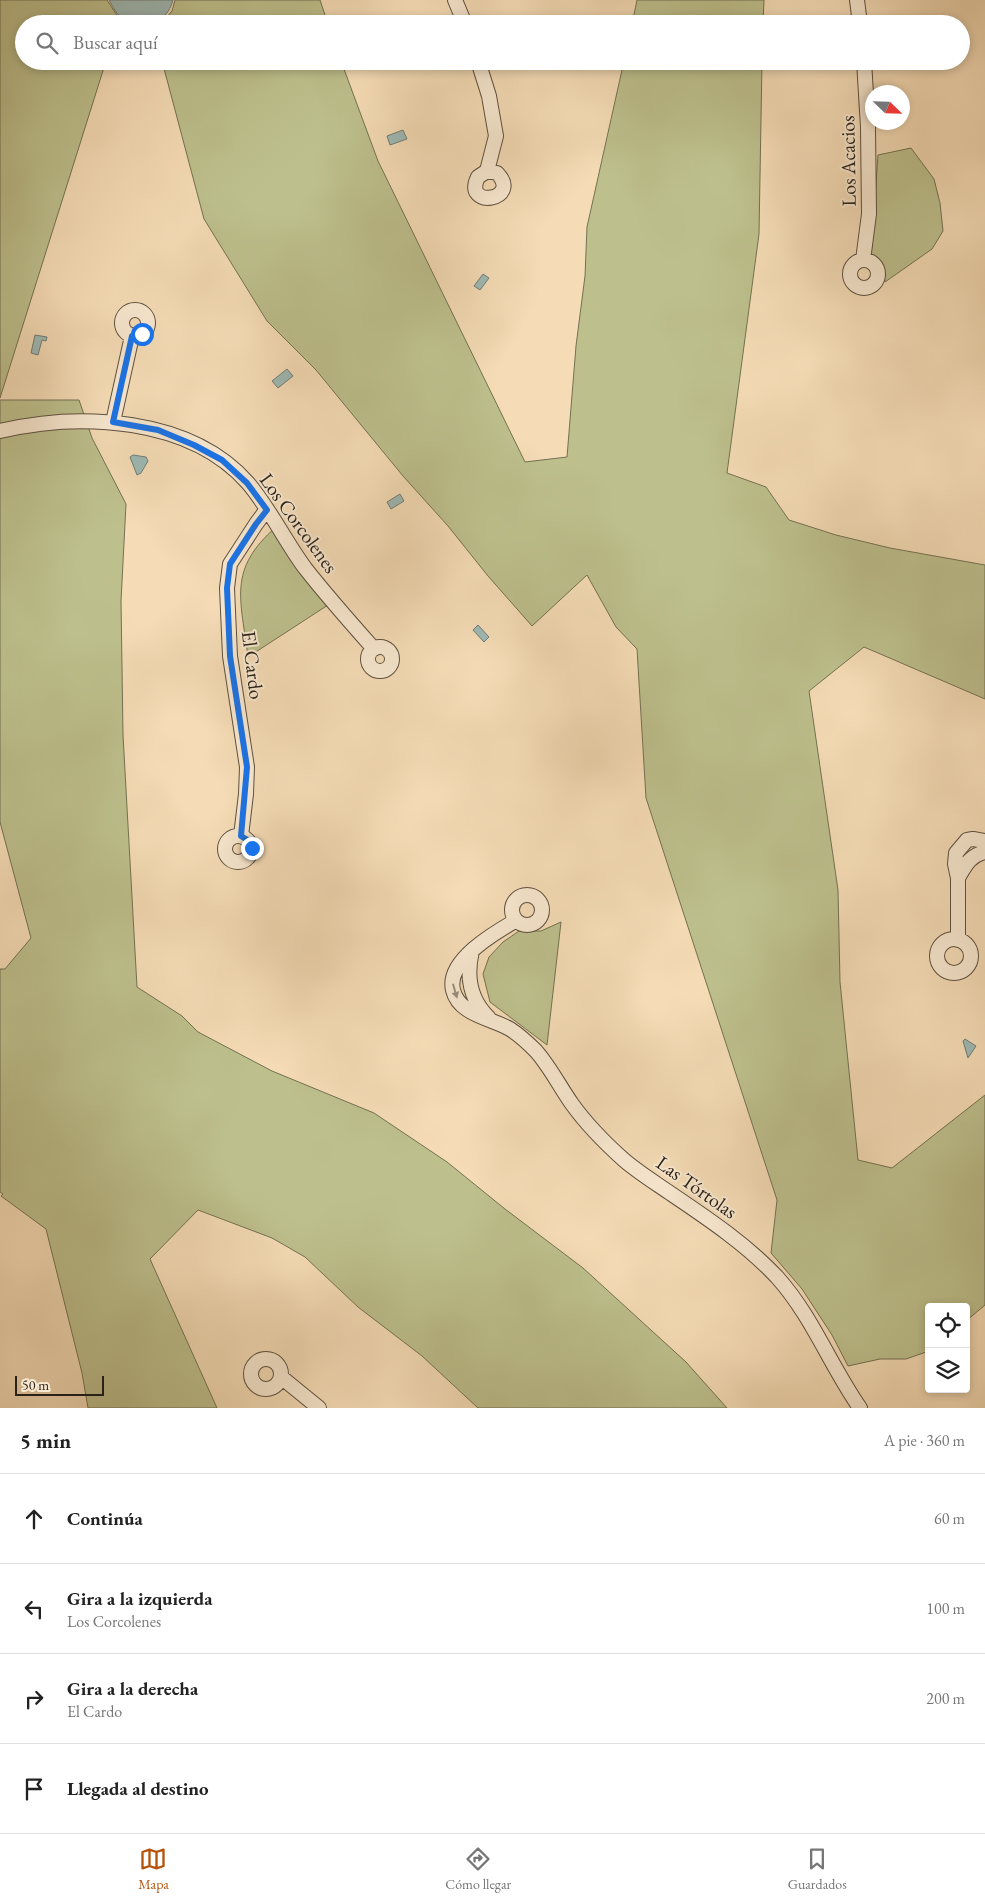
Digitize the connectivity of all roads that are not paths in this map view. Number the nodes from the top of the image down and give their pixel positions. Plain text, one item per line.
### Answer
1 (455, 0) edge
2 (857, 0) edge
3 (461, 15) edge
4 (859, 15) edge
5 (481, 70) edge
6 (865, 70) edge
7 (487, 171) dead end
8 (863, 260) dead end
9 (132, 336) dead end
10 (113, 422) junction
11 (0, 431) edge
12 (267, 510) junction
13 (374, 649) dead end
14 (241, 836) dead end
15 (985, 842) edge
16 (985, 852) edge
17 (958, 878) junction
18 (515, 921) dead end
19 (958, 940) dead end
20 (281, 1377) dead end
21 (319, 1408) edge
22 (860, 1408) edge

1 - 3 street
2 - 4 street
5 - 7 street
6 - 8 street, Los Acacios
9 - 10 street
10 - 11 street, Los Corcolenes
10 - 12 street, Los Corcolenes
12 - 13 street, Los Corcolenes
12 - 14 street, El Cardo
15 - 17 street
16 - 17 street
17 - 19 street
18 - 22 street, Las Tórtolas
20 - 21 street

